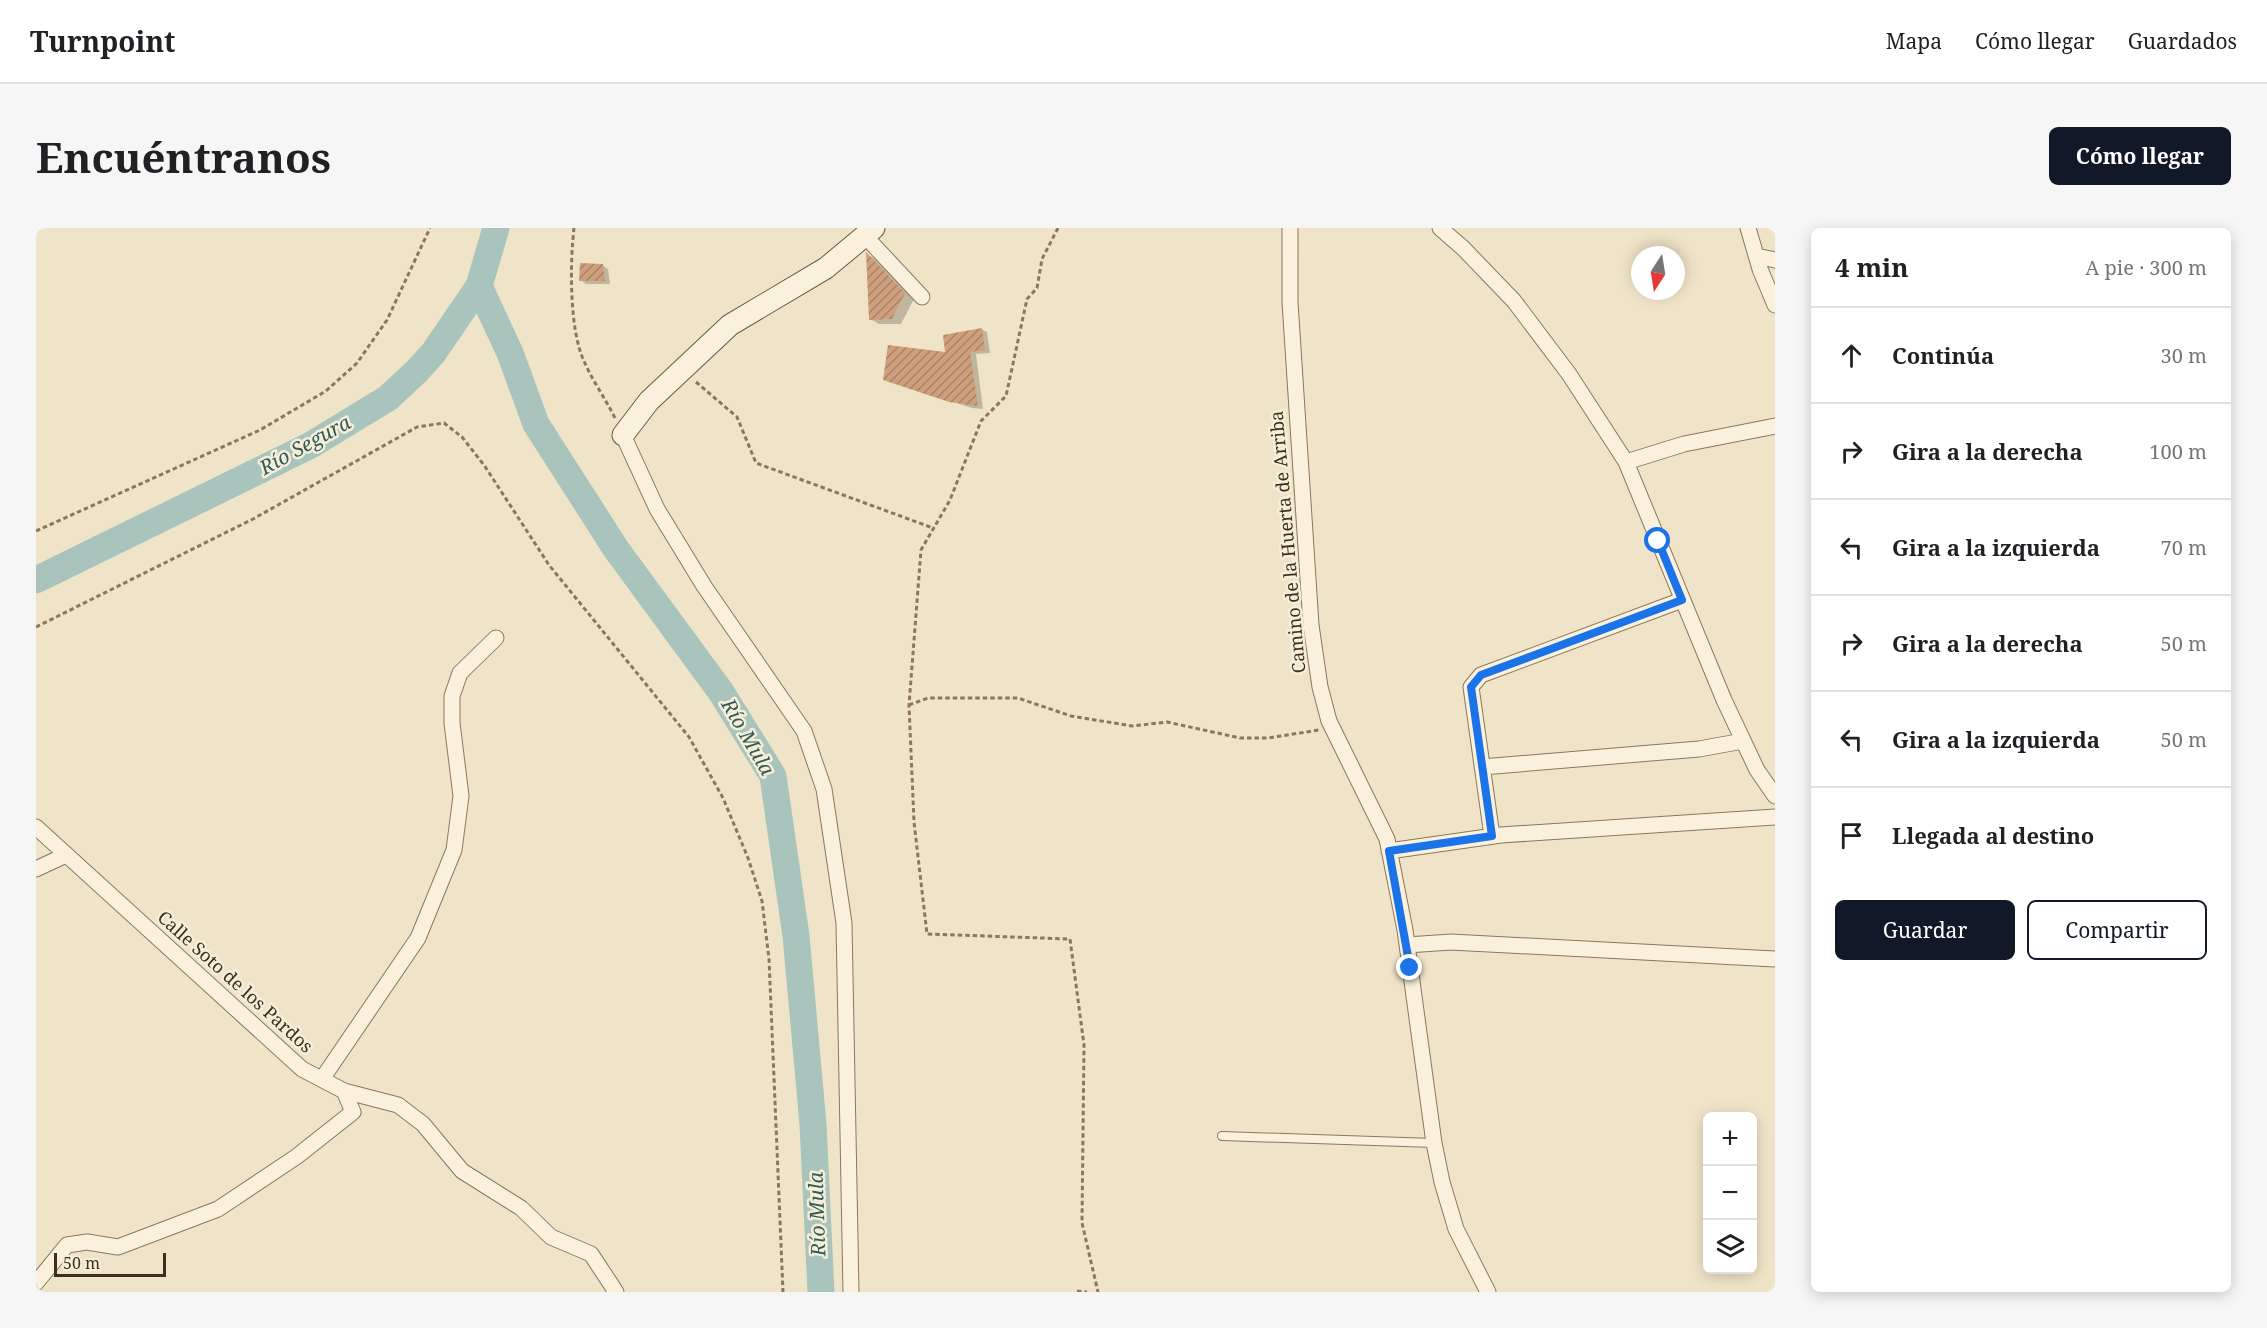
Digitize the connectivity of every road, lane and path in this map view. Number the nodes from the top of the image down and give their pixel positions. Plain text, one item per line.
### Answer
1 (430, 228) edge
2 (574, 228) edge
3 (1058, 228) edge
4 (1290, 228) edge
5 (1440, 228) edge
6 (1748, 228) edge
7 (870, 232) edge
8 (1756, 256) junction
9 (1775, 260) edge
10 (922, 297) dead end
11 (1775, 305) edge
12 (681, 369) junction
13 (1775, 426) edge
14 (623, 435) junction
15 (1626, 462) junction
16 (933, 528) junction
17 (36, 531) edge
18 (1682, 600) junction
19 (36, 627) edge
20 (496, 639) dead end
21 (909, 705) junction
22 (1332, 728) junction
23 (1743, 741) junction
24 (1482, 766) junction
25 (1775, 795) edge
26 (1775, 817) edge
27 (36, 827) edge
28 (1492, 836) junction
29 (1389, 851) junction
30 (66, 855) junction
31 (36, 869) edge
32 (1407, 945) junction
33 (1775, 958) edge
34 (322, 1079) junction
35 (344, 1091) junction
36 (1222, 1136) dead end
37 (1434, 1143) junction
38 (36, 1283) edge
39 (1077, 1291) edge
40 (616, 1292) edge
41 (783, 1292) edge
42 (851, 1292) edge
43 (1087, 1292) edge
44 (1098, 1292) edge
45 (1488, 1292) edge

1 - 17 path
2 - 14 path
3 - 16 path
4 - 22 street, Camino de la Huerta de Arriba
5 - 15 street
6 - 8 street
7 - 10 street
7 - 12 main road
8 - 9 street
8 - 11 street
12 - 14 main road
12 - 16 path
13 - 15 street
14 - 42 street
15 - 18 street
16 - 21 path
18 - 23 street
18 - 24 street
19 - 41 path
20 - 34 street
21 - 22 path
21 - 44 path
22 - 29 street, Camino de la Huerta de Arriba
23 - 24 street
23 - 25 street
24 - 28 street
26 - 28 street
27 - 30 street, Calle Soto de los Pardos
28 - 29 street
29 - 32 street, Camino de la Huerta de Arriba
30 - 31 street
30 - 34 street, Calle Soto de los Pardos
32 - 33 street
32 - 37 street, Camino de la Huerta de Arriba
34 - 35 street, Calle Soto de los Pardos
35 - 38 street
35 - 40 street, Calle Soto de los Pardos
36 - 37 lane
37 - 45 street, Camino de la Huerta de Arriba
39 - 43 path

